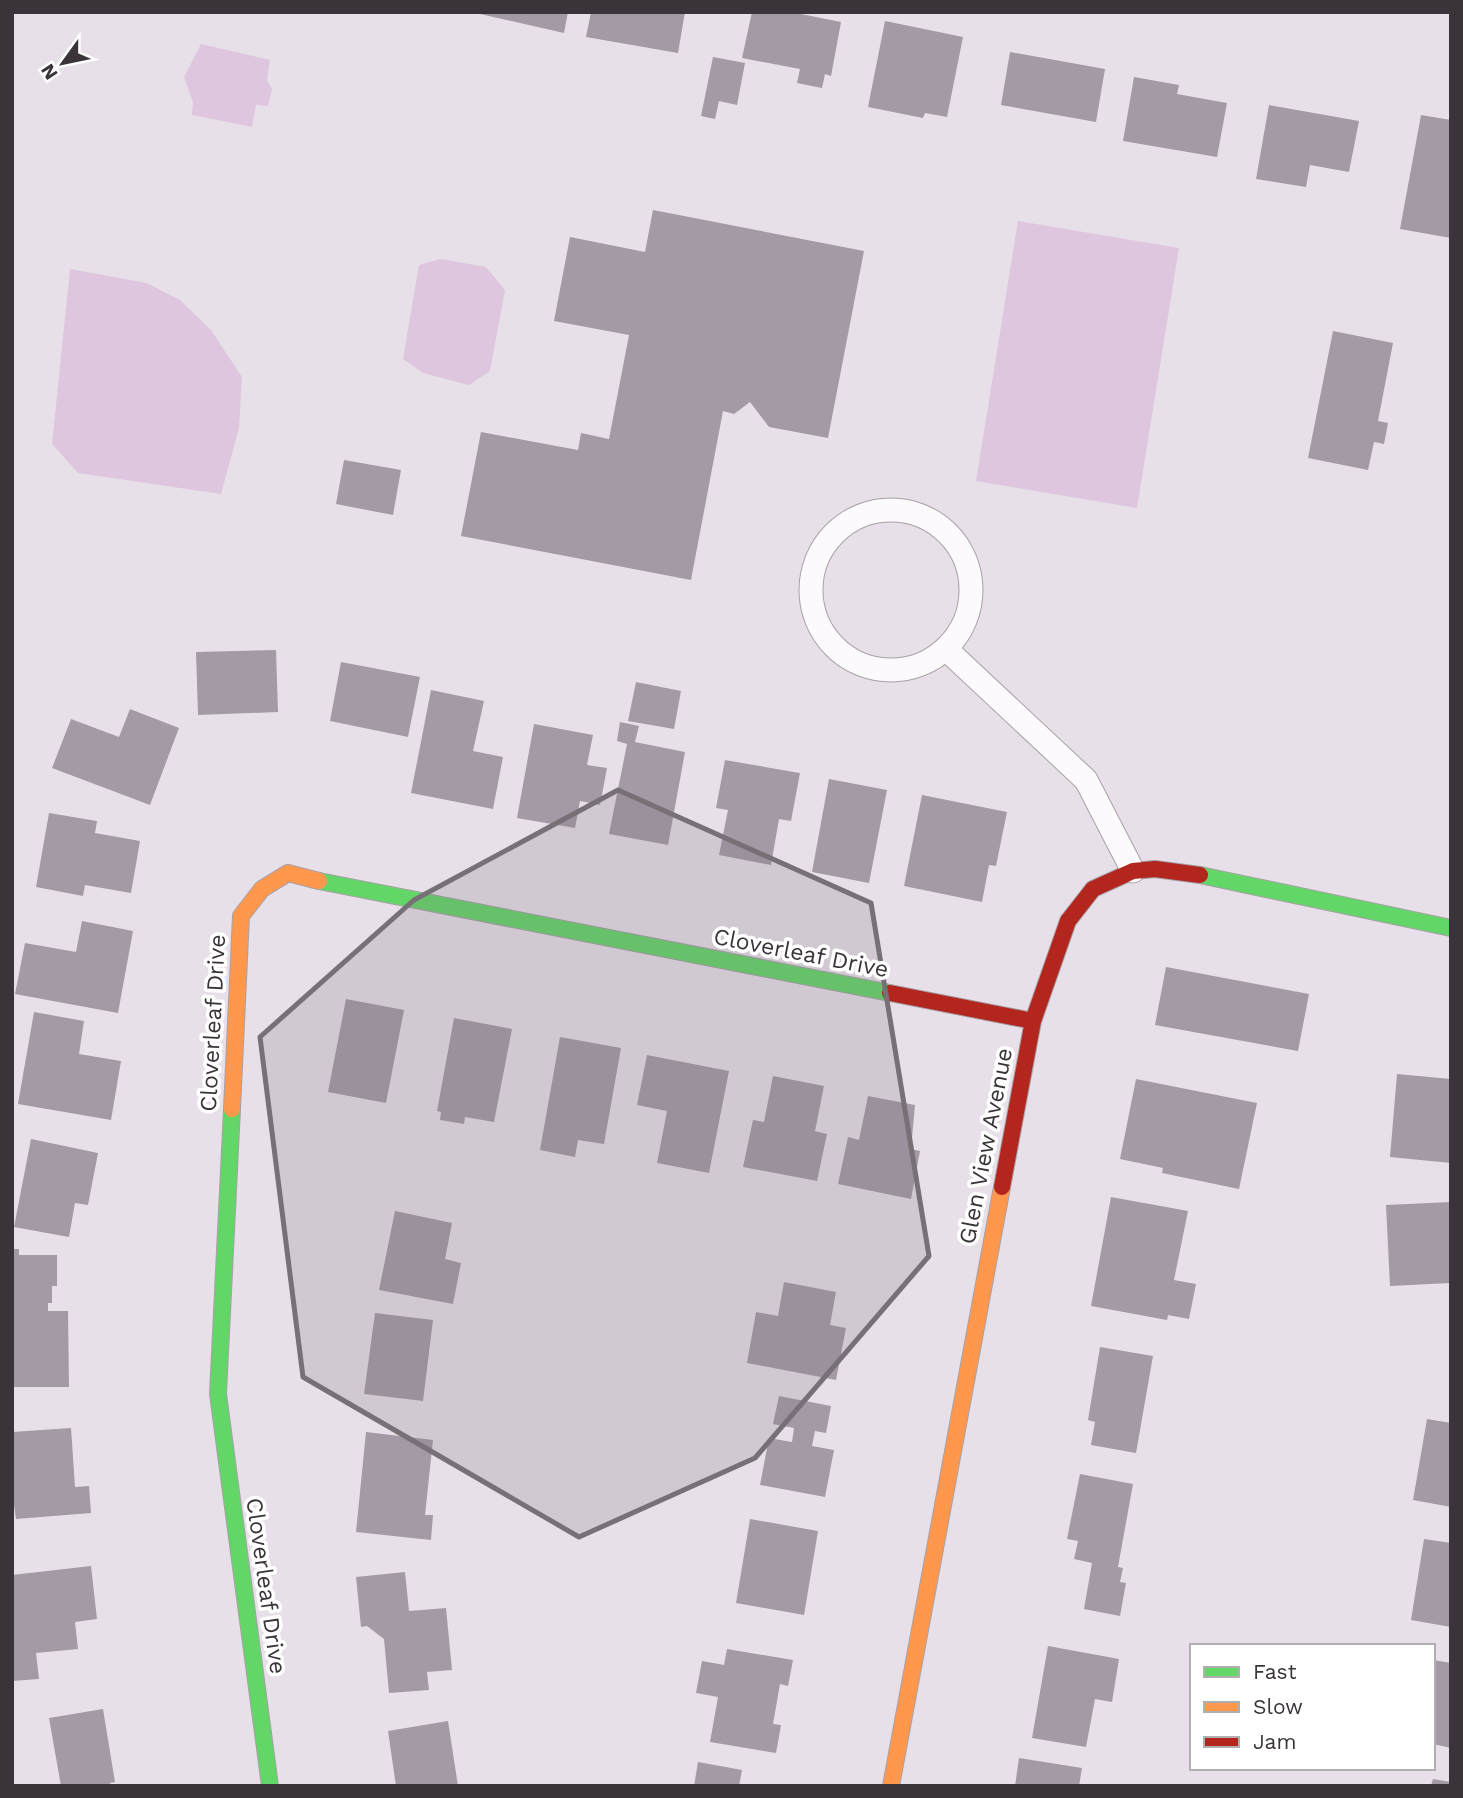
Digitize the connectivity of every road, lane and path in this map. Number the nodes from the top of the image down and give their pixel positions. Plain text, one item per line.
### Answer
1 (947, 650) junction
2 (1133, 871) junction
3 (1451, 928) edge
4 (1033, 1021) junction
5 (270, 1786) edge
6 (891, 1786) edge

1 - 1 lane
1 - 2 lane
2 - 3 street, Glen View Avenue
2 - 4 street, Glen View Avenue
4 - 5 street, Cloverleaf Drive
4 - 6 street, Glen View Avenue

